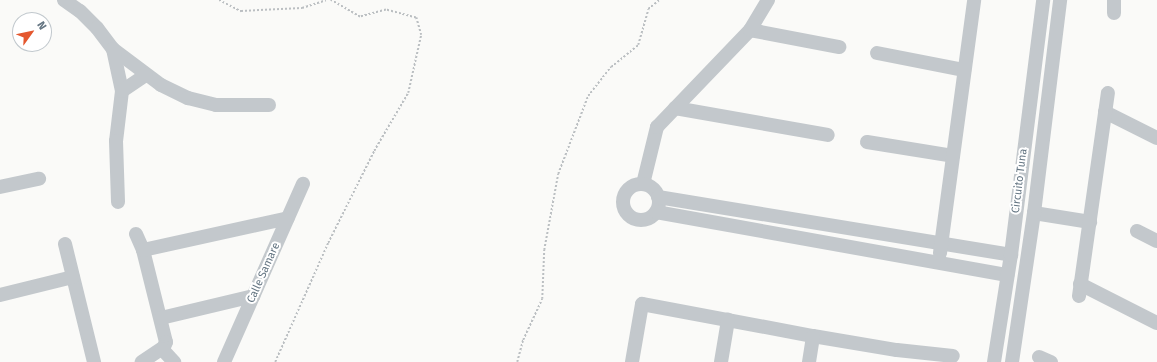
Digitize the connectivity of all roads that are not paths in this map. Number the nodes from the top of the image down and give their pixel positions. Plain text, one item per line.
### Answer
1 (64, 0) edge
2 (768, 0) edge
3 (974, 0) edge
4 (1043, 0) edge
5 (1060, 0) edge
6 (750, 30) junction
7 (838, 47) dead end
8 (113, 49) junction
9 (877, 53) dead end
10 (964, 70) junction
11 (146, 75) junction
12 (122, 91) junction
13 (1108, 93) dead end
14 (269, 104) dead end
15 (675, 108) junction
16 (1105, 112) junction
17 (828, 135) dead end
18 (1157, 138) edge
19 (867, 142) dead end
20 (953, 156) junction
21 (39, 179) dead end
22 (303, 184) dead end
23 (644, 184) junction
24 (0, 187) edge
25 (658, 197) junction
26 (118, 202) dead end
27 (656, 212) junction
28 (1034, 213) junction
29 (288, 218) junction
30 (1090, 222) junction
31 (818, 223) junction
32 (1137, 231) dead end
33 (136, 234) dead end
34 (815, 240) junction
35 (1157, 241) edge
36 (65, 244) dead end
37 (942, 244) junction
38 (976, 249) junction
39 (143, 250) junction
40 (1011, 255) junction
41 (939, 262) junction
42 (973, 268) junction
43 (1008, 275) junction
44 (73, 277) junction
45 (0, 295) edge
46 (253, 296) junction
47 (161, 318) junction
48 (728, 320) junction
49 (1157, 323) edge
50 (813, 336) junction
51 (162, 349) junction
52 (896, 356) edge
53 (953, 356) dead end
54 (94, 362) edge
55 (142, 362) edge
56 (174, 362) edge
57 (224, 362) edge
58 (632, 362) edge
59 (721, 362) edge
60 (809, 362) edge
61 (994, 362) edge
62 (1012, 362) edge

1 - 8 street
2 - 6 street
3 - 10 street
4 - 40 street, Circuito Tuna
5 - 28 street, Circuito Tuna
6 - 7 street
6 - 15 street
8 - 11 street
8 - 12 street
9 - 10 street
10 - 20 street
11 - 12 street
11 - 14 street
12 - 26 street
13 - 16 street
15 - 17 street
15 - 23 street
16 - 18 street
16 - 30 street
19 - 20 street
20 - 37 street
21 - 24 street
22 - 29 street, Calle Samare
23 - 25 street
23 - 27 street
25 - 27 street
25 - 31 street
27 - 34 street
28 - 30 street
28 - 62 street, Circuito Tuna
29 - 39 street
29 - 46 street, Calle Samare
30 - 49 street
31 - 34 street
31 - 37 street
32 - 35 street
33 - 39 street
34 - 41 street
36 - 44 street
37 - 38 street
37 - 41 street
38 - 40 street
38 - 42 street
39 - 47 street
40 - 43 street, Circuito Tuna
41 - 42 street
42 - 43 street
43 - 61 street, Circuito Tuna
44 - 45 street
44 - 54 street
46 - 47 street
46 - 57 street, Calle Samare
47 - 51 street
48 - 50 street
48 - 58 street
48 - 59 street
50 - 52 street
50 - 60 street
51 - 55 street
51 - 56 street
52 - 53 street

